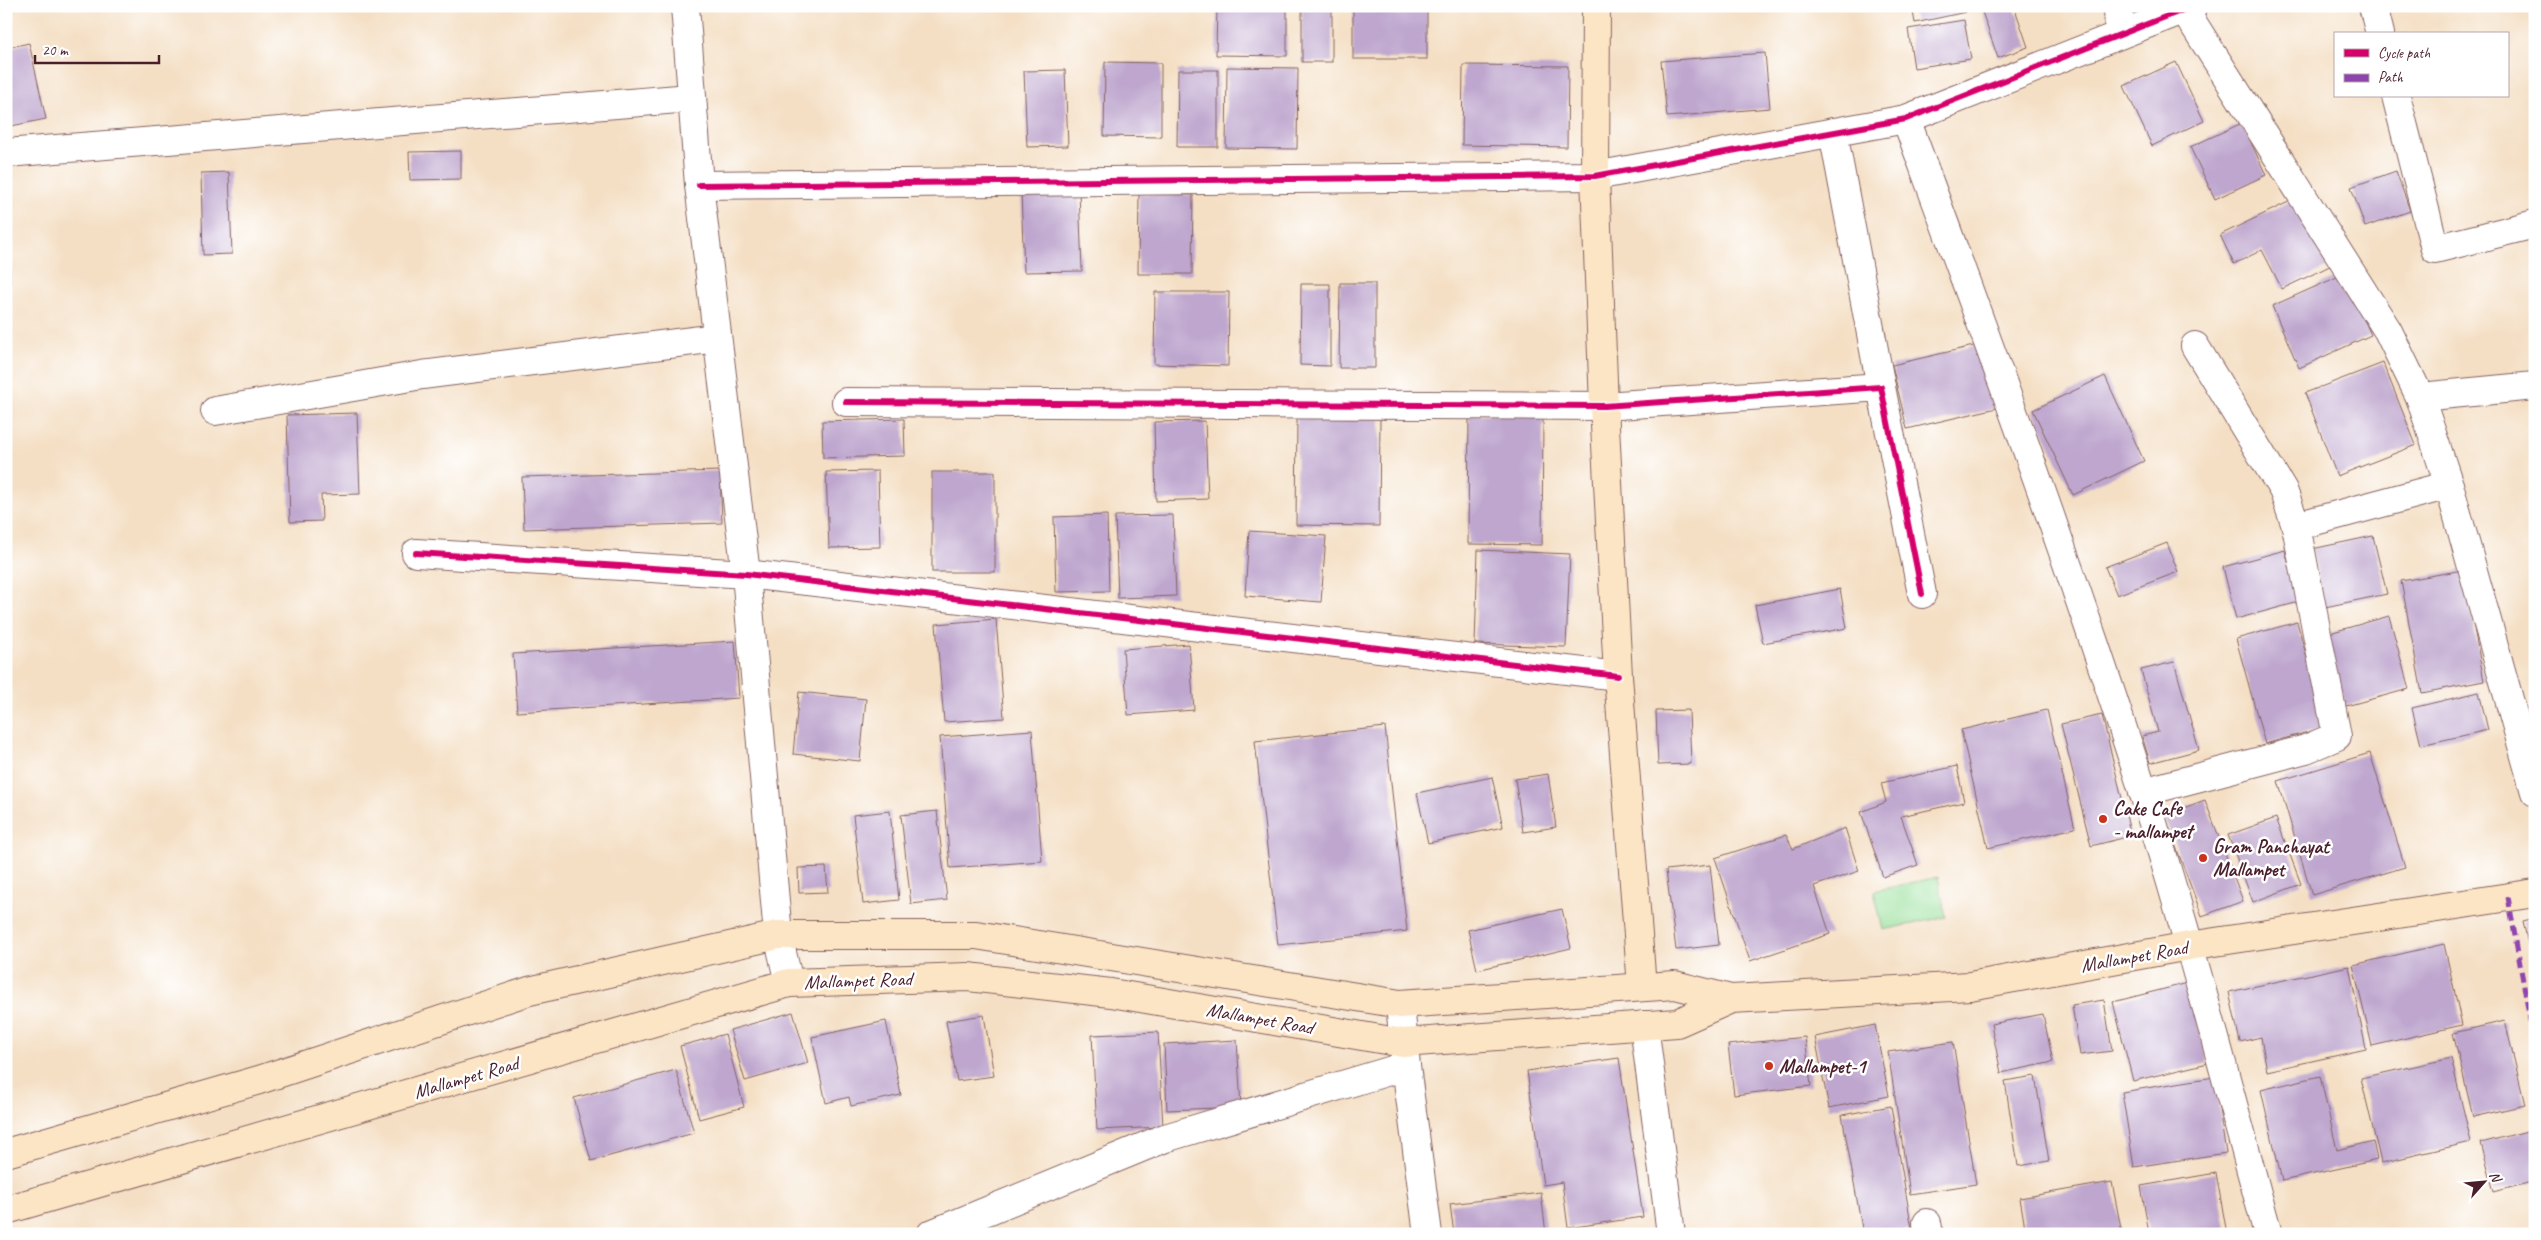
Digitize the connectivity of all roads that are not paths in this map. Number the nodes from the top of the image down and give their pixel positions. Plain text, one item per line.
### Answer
1 (685, 6) edge
2 (1596, 6) edge
3 (2118, 6) edge
4 (2373, 6) edge
5 (2189, 7) edge
6 (2380, 32) edge
7 (2119, 34) junction
8 (691, 98) junction
9 (2397, 98) edge
10 (1906, 118) junction
11 (1833, 132) junction
12 (6, 153) edge
13 (1595, 176) junction
14 (699, 186) junction
15 (2535, 224) edge
16 (717, 338) junction
17 (2195, 346) dead end
18 (1881, 386) junction
19 (2535, 386) edge
20 (2420, 397) junction
21 (846, 402) dead end
22 (1604, 406) junction
23 (215, 411) dead end
24 (2449, 485) junction
25 (2296, 526) junction
26 (416, 553) dead end
27 (746, 574) junction
28 (1922, 594) dead end
29 (1618, 676) junction
30 (2143, 792) junction
31 (2535, 792) edge
32 (2535, 893) edge
33 (778, 935) junction
34 (2189, 946) junction
35 (789, 983) junction
36 (1642, 987) junction
37 (1731, 999) junction
38 (1400, 1004) junction
39 (1644, 1025) junction
40 (1404, 1054) junction
41 (6, 1153) edge
42 (6, 1210) edge
43 (931, 1234) edge
44 (1428, 1234) edge
45 (1671, 1234) edge
46 (2268, 1234) edge

1 - 8 street
2 - 13 main road
3 - 7 street
4 - 6 street
5 - 7 street
5 - 20 street
7 - 10 street
8 - 12 street
8 - 14 street
9 - 15 street
10 - 11 street
10 - 30 street
11 - 13 street
11 - 18 street
13 - 14 street
13 - 22 main road
14 - 16 street
16 - 23 street
16 - 27 street
17 - 25 street
18 - 22 street
18 - 28 street
19 - 20 street
20 - 24 street
21 - 22 street
22 - 29 main road
24 - 25 street
24 - 31 street
25 - 30 street
26 - 27 street
27 - 29 street
27 - 33 street
29 - 36 main road
30 - 34 street
32 - 34 main road, Mallampet Road
33 - 35 street
33 - 38 main road, Mallampet Road
33 - 41 main road, Mallampet Road
34 - 37 main road, Mallampet Road
34 - 46 street
35 - 40 main road, Mallampet Road
35 - 42 main road, Mallampet Road
36 - 37 main road, Mallampet Road
36 - 38 main road, Mallampet Road
37 - 39 main road, Mallampet Road
38 - 40 street
39 - 40 main road, Mallampet Road
39 - 45 street
40 - 43 street
40 - 44 street

